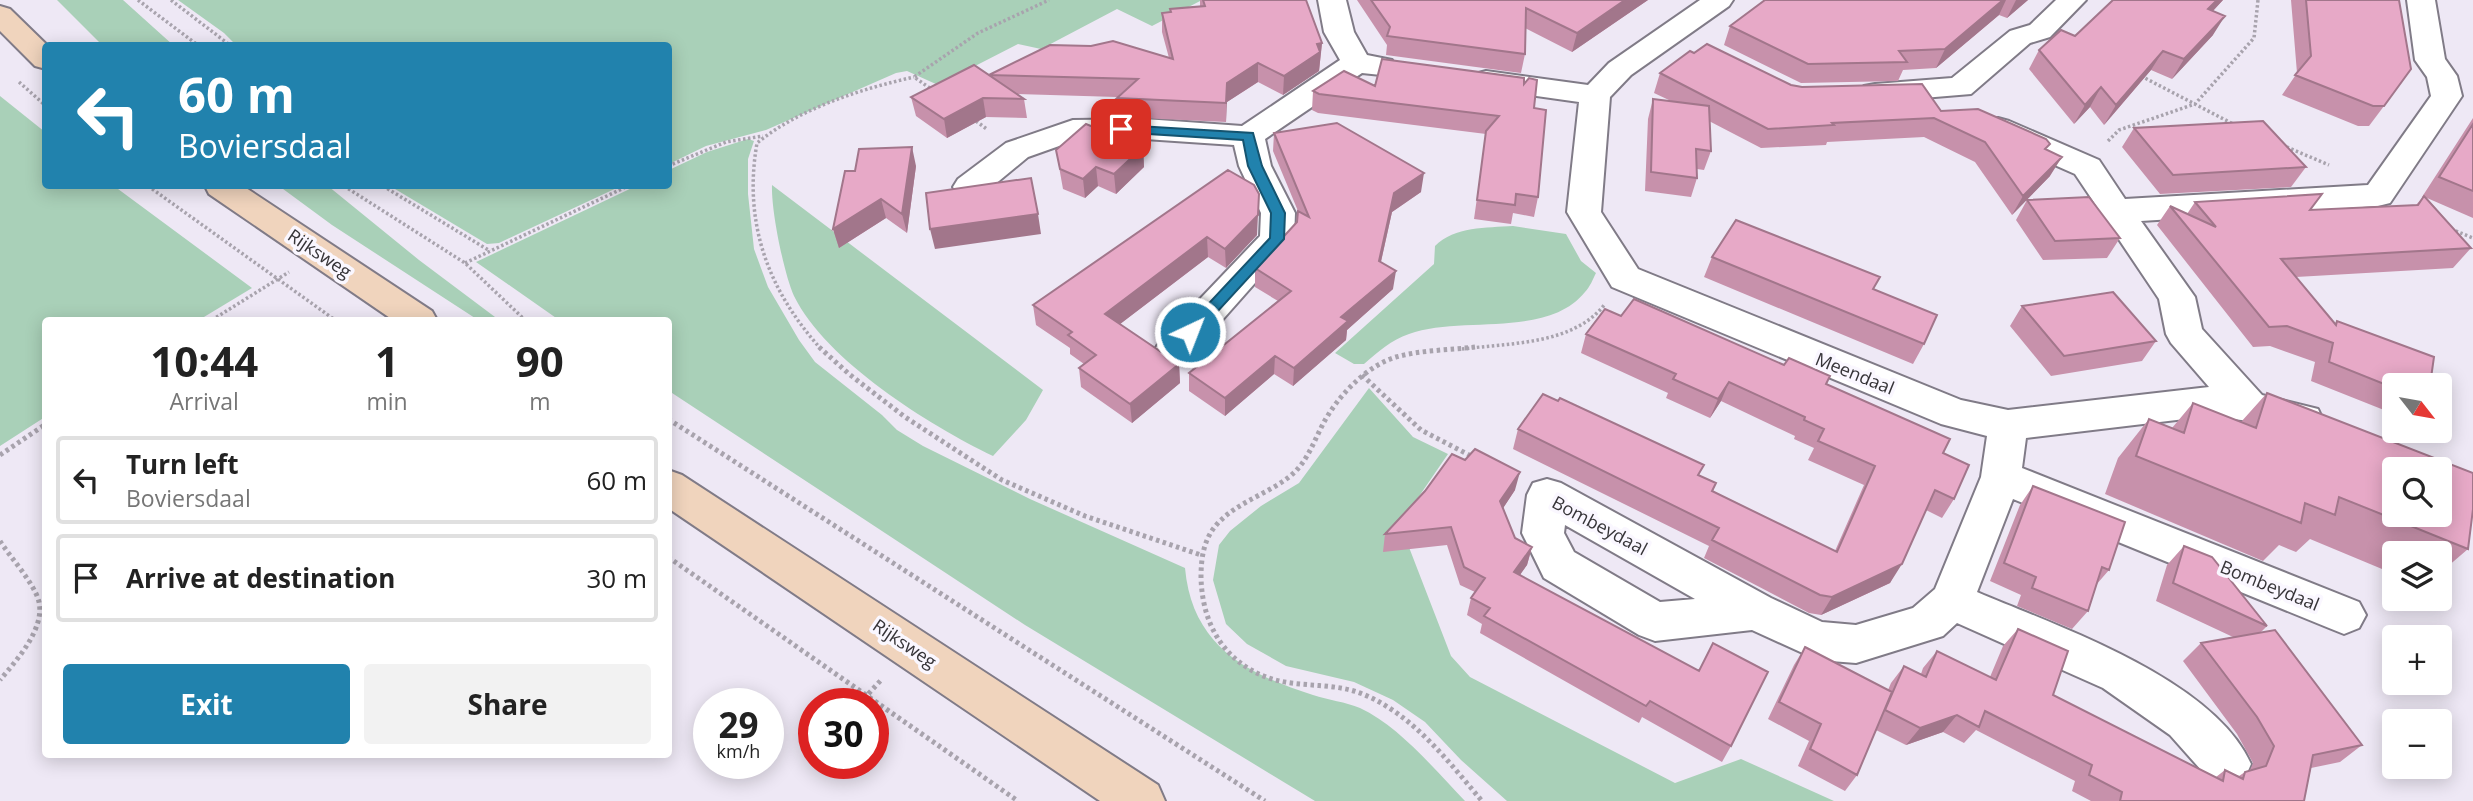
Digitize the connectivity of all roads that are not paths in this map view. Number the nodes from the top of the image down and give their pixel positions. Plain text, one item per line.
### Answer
1 (20, 0) edge
2 (1332, 0) edge
3 (1719, 0) edge
4 (2072, 0) edge
5 (2421, 0) edge
6 (0, 15) edge
7 (58, 42) edge
8 (42, 56) edge
9 (1356, 63) junction
10 (1409, 70) edge
11 (1462, 77) edge
12 (1920, 92) junction
13 (1848, 94) edge
14 (1595, 95) junction
15 (1248, 136) junction
16 (970, 187) edge
17 (225, 189) edge
18 (2116, 211) junction
19 (415, 317) edge
20 (1173, 351) dead end
21 (2249, 406) junction
22 (2008, 425) junction
23 (2333, 431) edge
24 (2001, 477) junction
25 (672, 489) edge
26 (1952, 601) junction
27 (1756, 611) dead end
28 (2344, 615) dead end
29 (2228, 764) dead end
30 (1141, 801) edge

1 - 7 main road
2 - 9 street
3 - 14 street
4 - 12 street
5 - 18 street
6 - 8 main road
9 - 10 street
9 - 15 street
11 - 14 street
12 - 13 street
12 - 18 street
14 - 22 street, Meendaal
15 - 16 street
15 - 20 street
17 - 19 main road, Rijksweg
18 - 21 street
21 - 22 street, Meendaal
21 - 23 street, Meendaal
22 - 24 street
24 - 26 street
24 - 28 street, Bombeydaal
25 - 30 main road, Rijksweg
26 - 27 street
26 - 29 street

